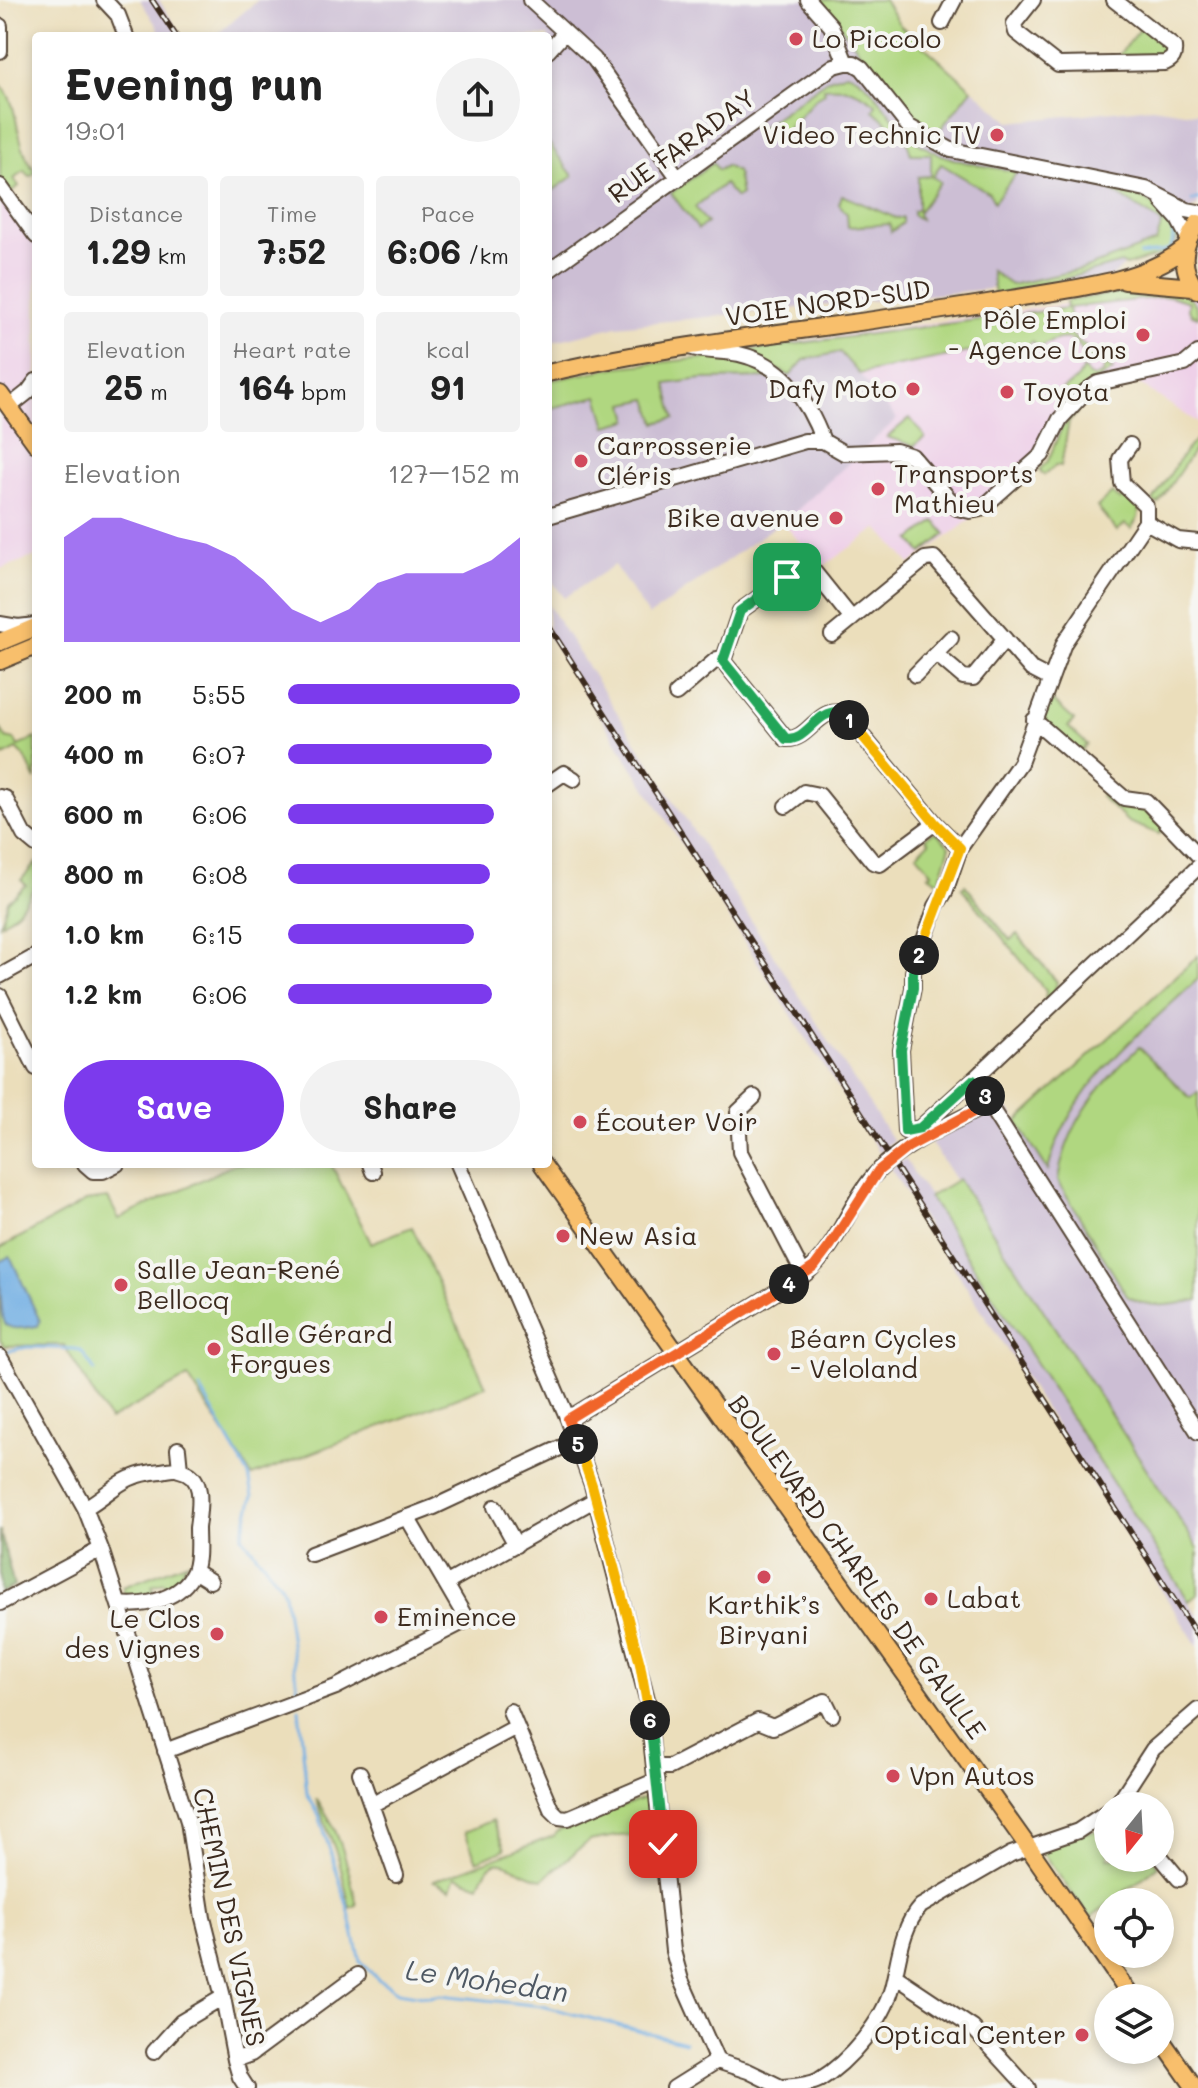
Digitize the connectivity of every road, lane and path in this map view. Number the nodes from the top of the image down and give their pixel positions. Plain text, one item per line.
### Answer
1 (530, 0) edge
2 (808, 0) edge
3 (954, 0) edge
4 (1033, 0) edge
5 (1114, 0) edge
6 (110, 3) edge
7 (942, 23) dead end
8 (0, 26) edge
9 (125, 32) edge
10 (565, 32) junction
11 (552, 47) edge
12 (0, 51) edge
13 (846, 63) junction
14 (679, 179) junction
15 (0, 186) edge
16 (1156, 195) junction
17 (1198, 212) edge
18 (1198, 223) edge
19 (32, 230) edge
20 (1186, 244) junction
21 (552, 268) edge
22 (1115, 280) junction
23 (1196, 289) edge
24 (689, 347) junction
25 (1198, 353) edge
26 (552, 372) edge
27 (32, 386) edge
28 (4, 401) edge
29 (32, 439) edge
30 (823, 441) junction
31 (1130, 445) dead end
32 (552, 515) edge
33 (1146, 522) junction
34 (1198, 542) edge
35 (852, 619) junction
36 (0, 624) edge
37 (32, 626) edge
38 (32, 628) edge
39 (832, 635) dead end
40 (951, 638) dead end
41 (1005, 639) junction
42 (0, 642) edge
43 (32, 648) edge
44 (936, 654) junction
45 (0, 661) edge
46 (723, 661) junction
47 (915, 675) dead end
48 (1050, 679) junction
49 (676, 694) dead end
50 (1034, 720) junction
51 (574, 779) dead end
52 (552, 781) edge
53 (0, 797) edge
54 (786, 806) dead end
55 (935, 823) junction
56 (32, 842) edge
57 (960, 848) junction
58 (1198, 855) edge
59 (1198, 867) edge
60 (32, 958) edge
61 (0, 976) edge
62 (0, 996) edge
63 (32, 1060) edge
64 (978, 1075) junction
65 (754, 1097) dead end
66 (990, 1103) junction
67 (90, 1168) edge
68 (109, 1168) edge
69 (460, 1168) edge
70 (545, 1168) edge
71 (804, 1275) junction
72 (676, 1354) junction
73 (0, 1357) edge
74 (568, 1419) junction
75 (1198, 1432) edge
76 (577, 1440) junction
77 (178, 1449) dead end
78 (180, 1469) junction
79 (596, 1499) junction
80 (495, 1507) dead end
81 (85, 1508) junction
82 (407, 1517) junction
83 (516, 1545) junction
84 (101, 1549) junction
85 (311, 1554) dead end
86 (194, 1571) junction
87 (210, 1581) dead end
88 (447, 1583) junction
89 (0, 1603) edge
90 (119, 1604) junction
91 (1198, 1710) edge
92 (510, 1711) dead end
93 (832, 1715) dead end
94 (516, 1727) junction
95 (165, 1751) junction
96 (360, 1773) dead end
97 (656, 1774) junction
98 (1125, 1792) edge
99 (373, 1804) junction
100 (1094, 1820) edge
101 (1029, 1848) junction
102 (1173, 1872) edge
103 (396, 1875) dead end
104 (1179, 1879) dead end
105 (358, 1975) dead end
106 (895, 1976) junction
107 (1122, 1984) edge
108 (223, 1997) junction
109 (154, 2052) dead end
110 (1174, 2058) edge
111 (235, 2060) junction
112 (717, 2061) junction
113 (1017, 2076) junction
114 (247, 2088) edge
115 (674, 2088) edge
116 (783, 2088) edge
117 (1004, 2088) edge
118 (1028, 2088) edge
119 (1195, 2088) edge

1 - 10 street
2 - 13 street
3 - 7 street
4 - 5 street
6 - 9 street
8 - 12 street
10 - 11 street
10 - 14 street
13 - 14 street, RUE FARADAY
13 - 16 street
14 - 21 street, RUE FARADAY
15 - 19 street
16 - 17 street
16 - 20 street
18 - 20 main road
20 - 22 main road, VOIE NORD-SUD
20 - 23 main road
22 - 23 main road, VOIE NORD-SUD
22 - 24 main road, VOIE NORD-SUD
24 - 26 main road, VOIE NORD-SUD
24 - 30 street
25 - 30 street
27 - 28 street
28 - 29 main road
30 - 32 street
31 - 33 street
33 - 34 street
33 - 48 street
35 - 39 street
35 - 41 street
35 - 46 street
36 - 37 street
38 - 42 main road
40 - 44 street
41 - 44 street
41 - 48 street
43 - 45 main road
44 - 47 street
46 - 49 street
46 - 55 street
48 - 50 street
50 - 57 street
50 - 58 street
51 - 52 street
53 - 56 street
54 - 55 street
55 - 57 street
57 - 64 street
59 - 64 street
60 - 61 street
62 - 63 street
64 - 66 street
65 - 71 street
66 - 71 street
66 - 75 street
67 - 68 street
69 - 74 street
70 - 72 main road, BOULEVARD CHARLES DE GAULLE
71 - 72 street
72 - 74 street
72 - 101 main road, BOULEVARD CHARLES DE GAULLE
73 - 81 street, CHEMIN DES VIGNES
74 - 76 street
76 - 79 street
76 - 82 street
77 - 78 street
78 - 81 street
78 - 86 street
79 - 83 street
79 - 97 street
80 - 83 street
81 - 84 street, CHEMIN DES VIGNES
82 - 85 street
82 - 88 street
83 - 88 street
84 - 89 street
84 - 90 street, CHEMIN DES VIGNES
86 - 87 street
86 - 90 street
88 - 95 street
90 - 95 street, CHEMIN DES VIGNES
91 - 98 street
92 - 94 street
93 - 97 street
94 - 97 street
94 - 99 street
95 - 108 street, CHEMIN DES VIGNES
96 - 99 street
97 - 112 street
99 - 103 street
100 - 101 street
101 - 106 street
101 - 107 main road, BOULEVARD CHARLES DE GAULLE
102 - 104 street
105 - 111 street
106 - 113 street
106 - 116 street
108 - 109 street
108 - 111 street, CHEMIN DES VIGNES
110 - 119 main road
111 - 114 street, CHEMIN DES VIGNES
112 - 115 street
112 - 116 street
113 - 117 street
113 - 118 street

